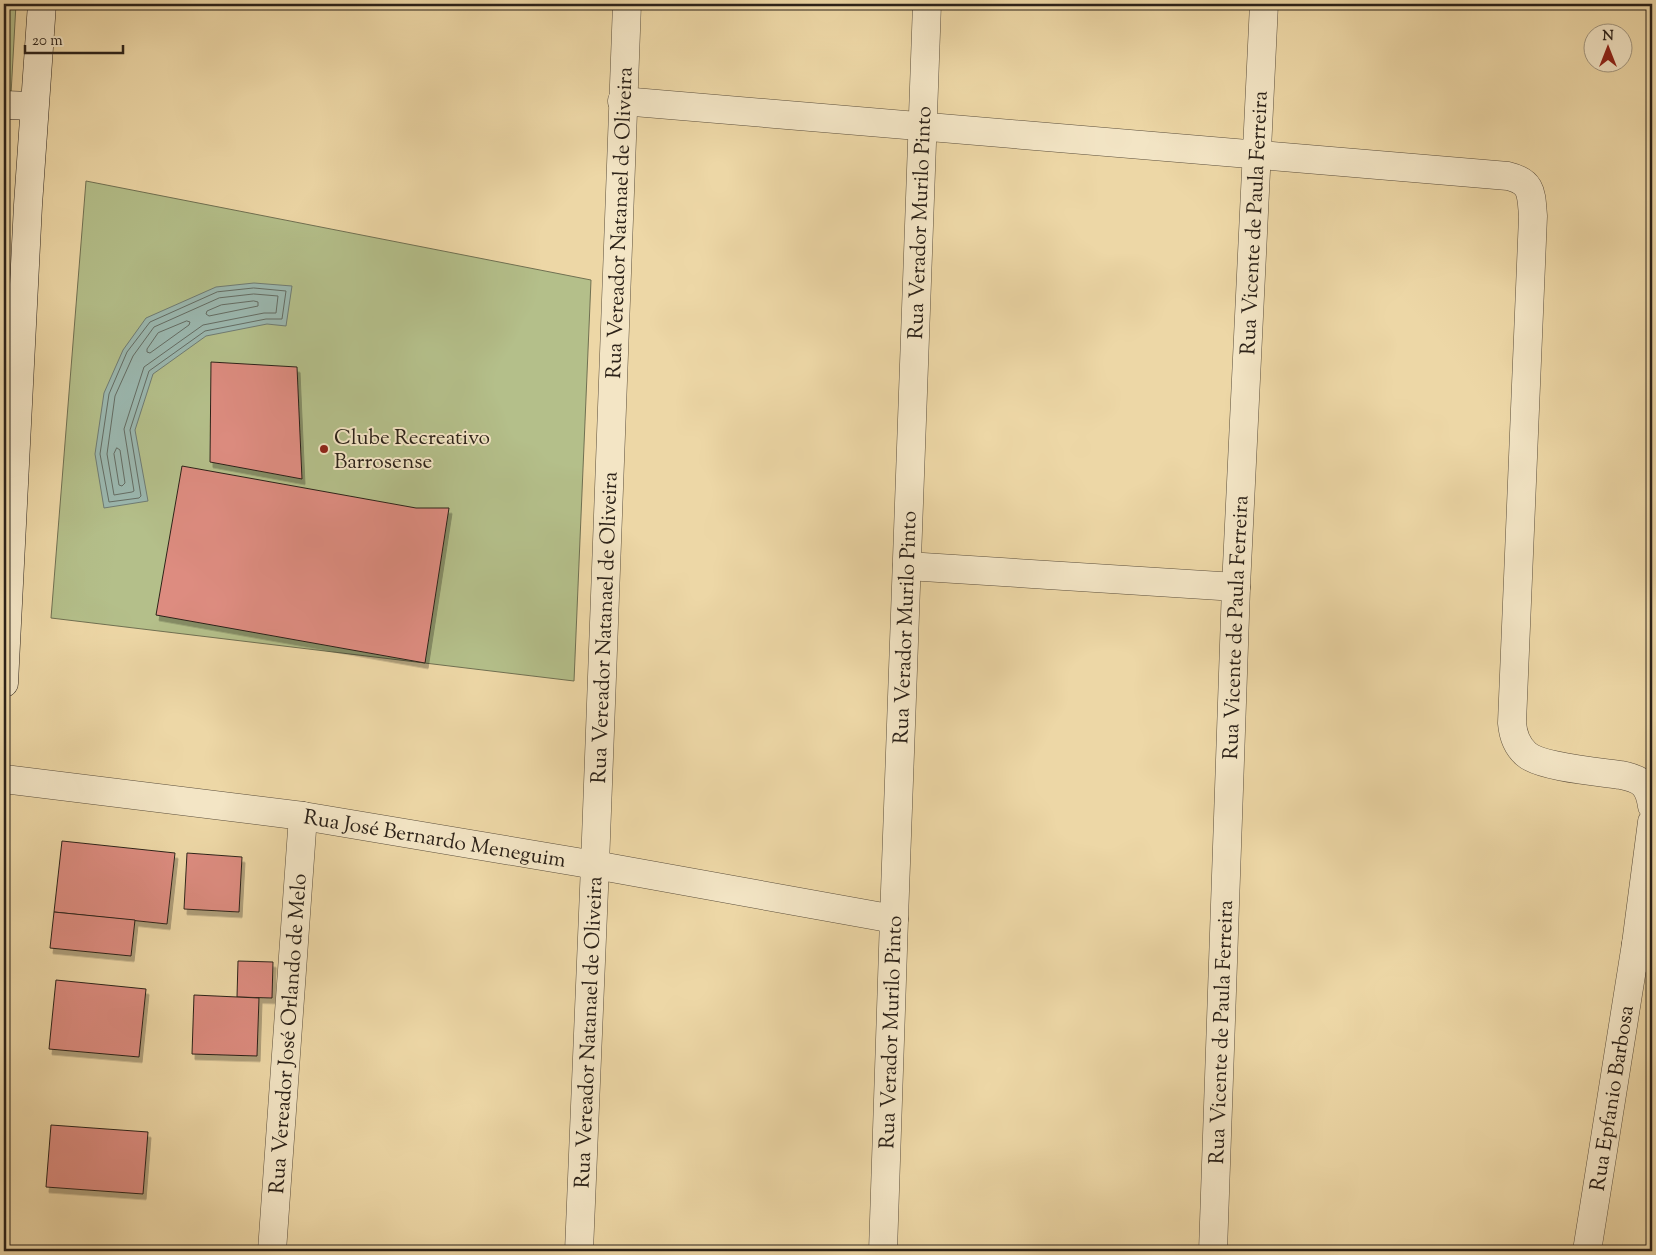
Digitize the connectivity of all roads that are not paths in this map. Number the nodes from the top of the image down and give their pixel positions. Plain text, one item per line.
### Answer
1 (42, 4) edge
2 (626, 4) edge
3 (927, 4) edge
4 (1264, 4) edge
5 (622, 101) junction
6 (4, 105) edge
7 (34, 106) junction
8 (922, 127) junction
9 (1256, 155) junction
10 (16, 204) edge
11 (907, 566) junction
12 (1236, 587) junction
13 (4, 683) edge
14 (4, 778) edge
15 (1652, 806) edge
16 (304, 816) junction
17 (1652, 822) edge
18 (595, 865) junction
19 (894, 919) junction
20 (1644, 954) edge
21 (272, 1251) edge
22 (579, 1251) edge
23 (883, 1251) edge
24 (1213, 1251) edge
25 (1587, 1251) edge

1 - 7 street
2 - 5 street, Rua Vereador Natanael de Oliveira
3 - 8 street, Rua Verador Murilo Pinto
4 - 9 street, Rua Vicente de Paula Ferreira
5 - 8 street
5 - 18 street, Rua Vereador Natanael de Oliveira
6 - 7 street
7 - 10 street
8 - 9 street
8 - 11 street, Rua Verador Murilo Pinto
9 - 12 street, Rua Vicente de Paula Ferreira
9 - 15 street
10 - 13 street
11 - 12 street
11 - 19 street, Rua Verador Murilo Pinto
12 - 24 street, Rua Vicente de Paula Ferreira
14 - 16 street, Rua José Bernardo Meneguim
16 - 18 street, Rua José Bernardo Meneguim
16 - 21 street, Rua Vereador José Orlando de Melo
17 - 20 street, Rua Epfanio Barbosa
18 - 19 street, Rua José Bernardo Meneguim
18 - 22 street, Rua Vereador Natanael de Oliveira
19 - 23 street, Rua Verador Murilo Pinto
20 - 25 street, Rua Epfanio Barbosa

